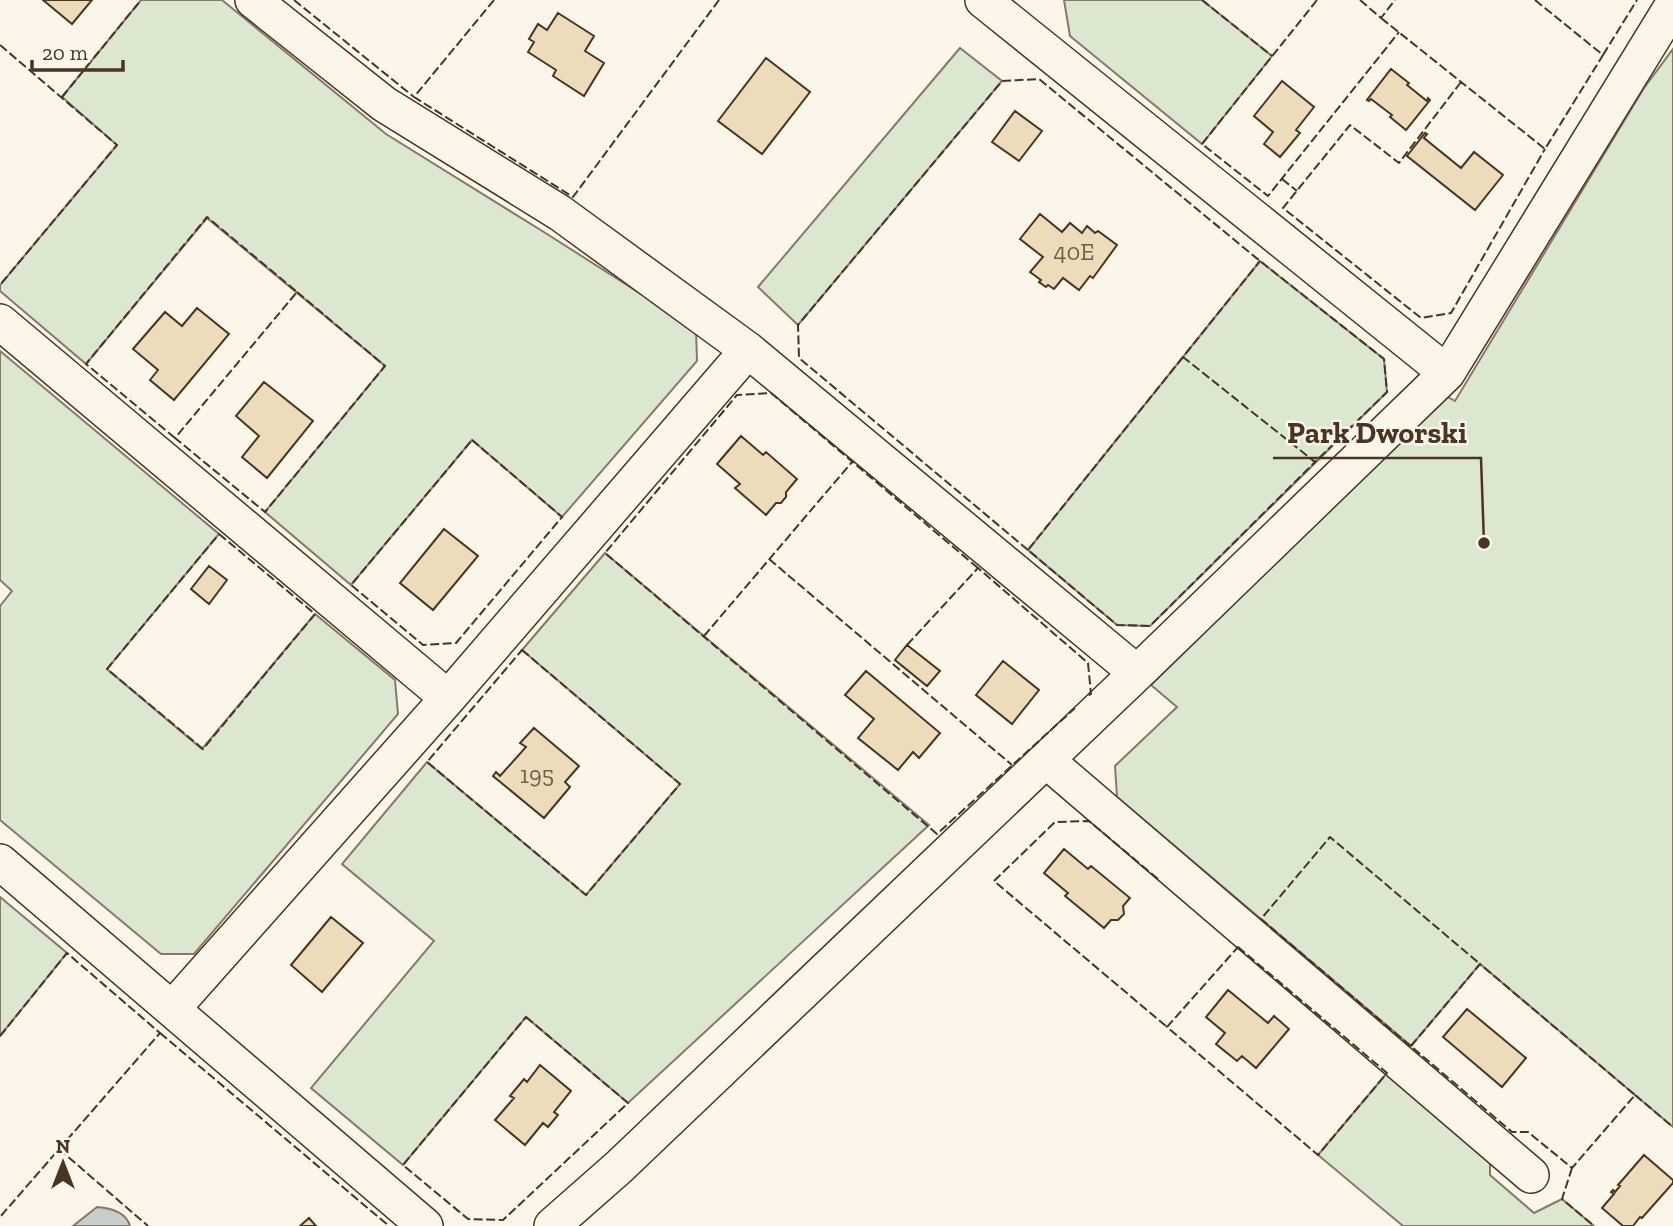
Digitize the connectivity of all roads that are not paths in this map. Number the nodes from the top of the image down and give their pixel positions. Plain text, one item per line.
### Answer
1 (253, 0) edge
2 (983, 0) edge
3 (1672, 10) edge
4 (1017, 11) edge
5 (1660, 53) edge
6 (0, 323) edge
7 (748, 350) junction
8 (1447, 373) junction
9 (1137, 673) junction
10 (448, 698) junction
11 (1046, 760) junction
12 (0, 862) edge
13 (172, 1009) junction
14 (1531, 1175) dead end
15 (425, 1226) edge
16 (552, 1226) edge

1 - 7 street
2 - 4 street
3 - 5 street
4 - 8 street
5 - 8 street
6 - 10 street
7 - 9 street
7 - 10 street
8 - 9 street
9 - 11 street
10 - 13 street
11 - 14 street
11 - 16 street
12 - 13 street
13 - 15 street

